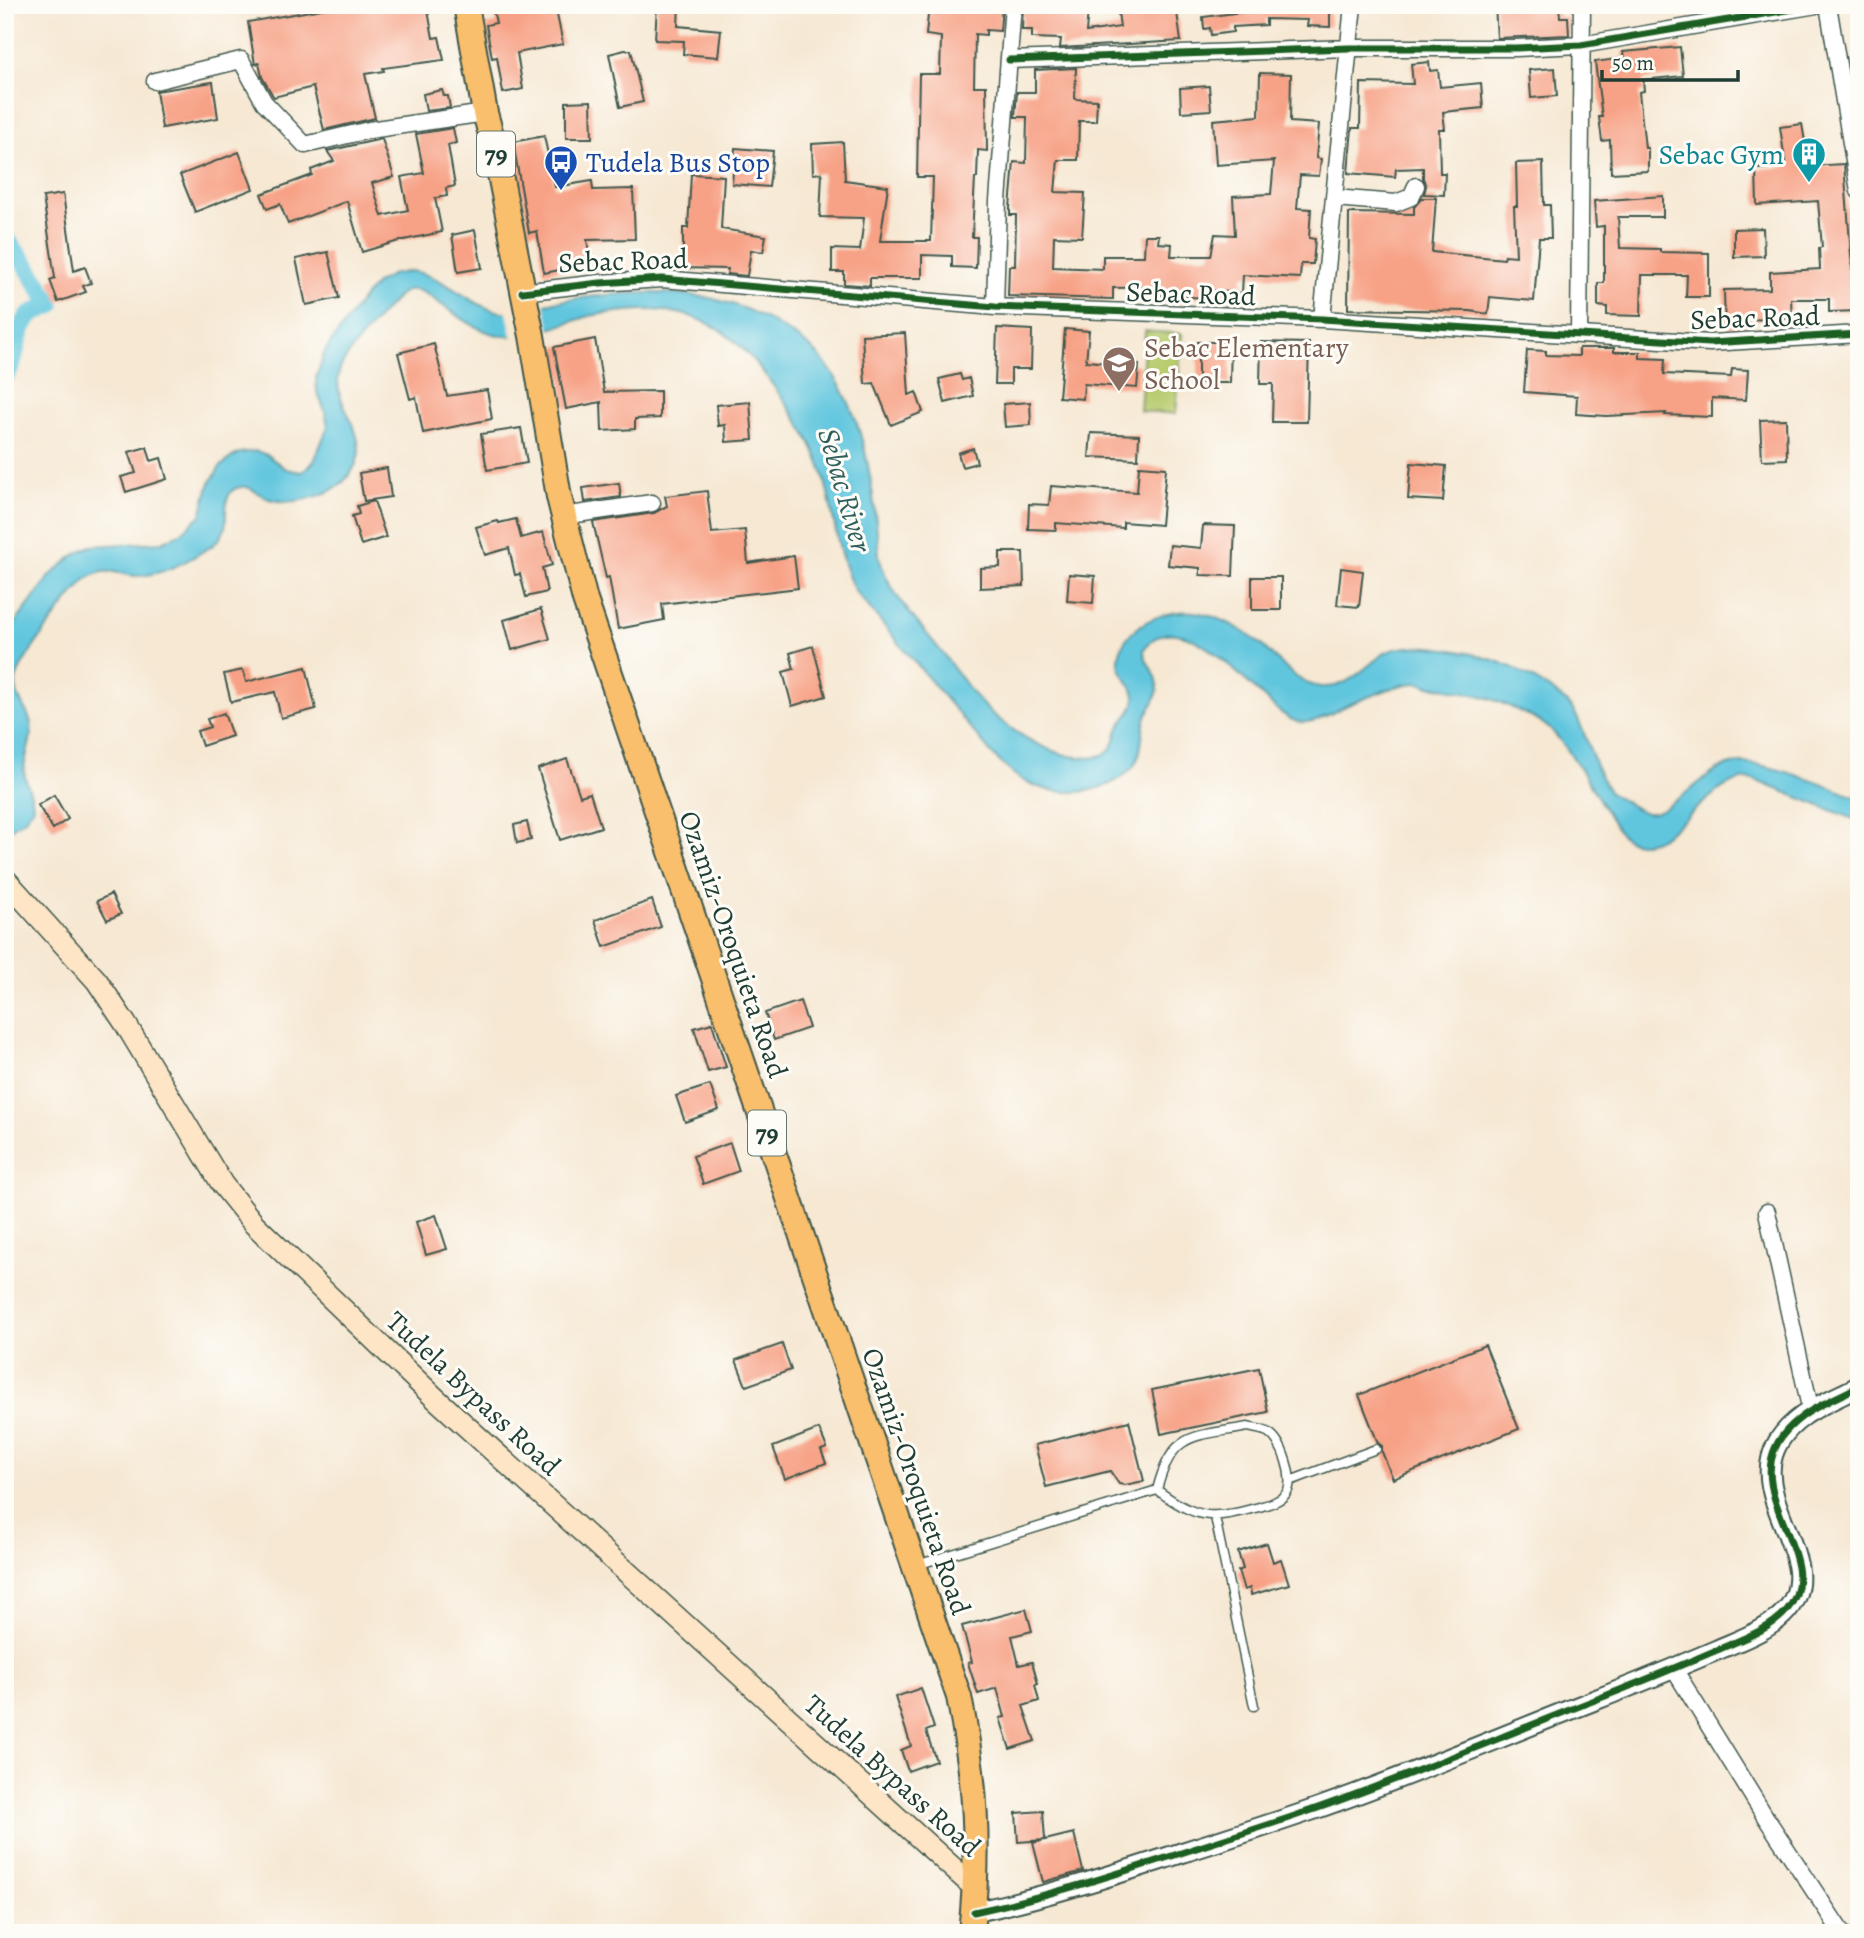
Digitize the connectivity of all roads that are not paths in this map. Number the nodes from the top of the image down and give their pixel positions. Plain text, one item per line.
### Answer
1 (466, 5) edge
2 (1013, 5) edge
3 (1353, 5) edge
4 (1582, 5) edge
5 (1816, 5) edge
6 (1828, 5) edge
7 (1581, 45) junction
8 (1349, 48) junction
9 (1009, 60) junction
10 (155, 81) dead end
11 (485, 113) junction
12 (1416, 186) dead end
13 (1859, 191) edge
14 (1334, 198) junction
15 (523, 297) junction
16 (995, 307) junction
17 (1322, 319) junction
18 (1859, 334) edge
19 (1579, 335) junction
20 (652, 503) dead end
21 (564, 516) junction
22 (11, 885) edge
23 (1767, 1212) dead end
24 (1859, 1387) edge
25 (1811, 1412) junction
26 (1376, 1449) dead end
27 (1290, 1482) junction
28 (1157, 1490) junction
29 (1215, 1517) junction
30 (914, 1566) junction
31 (1674, 1669) junction
32 (1254, 1706) dead end
33 (973, 1911) edge
34 (1842, 1933) edge

1 - 11 highway, Ozamiz-Oroquieta Road / 79
2 - 9 street
3 - 8 street
4 - 7 street
5 - 7 street
6 - 13 street
7 - 8 street
7 - 19 street
8 - 9 street
8 - 14 street
9 - 16 street
10 - 11 street
11 - 15 highway, Ozamiz-Oroquieta Road / 79
12 - 14 street
14 - 17 street
15 - 16 street, Sebac Road
15 - 21 highway, Ozamiz-Oroquieta Road / 79
16 - 17 street, Sebac Road
17 - 19 street, Sebac Road
18 - 19 street, Sebac Road
20 - 21 street
21 - 30 highway, Ozamiz-Oroquieta Road / 79
22 - 33 main road, Tudela Bypass Road
23 - 25 street
24 - 25 street
25 - 31 street
26 - 27 lane
27 - 28 lane
27 - 29 lane
28 - 29 lane
28 - 30 lane
29 - 32 lane
30 - 33 highway, Ozamiz-Oroquieta Road / 79
31 - 33 street
31 - 34 street

